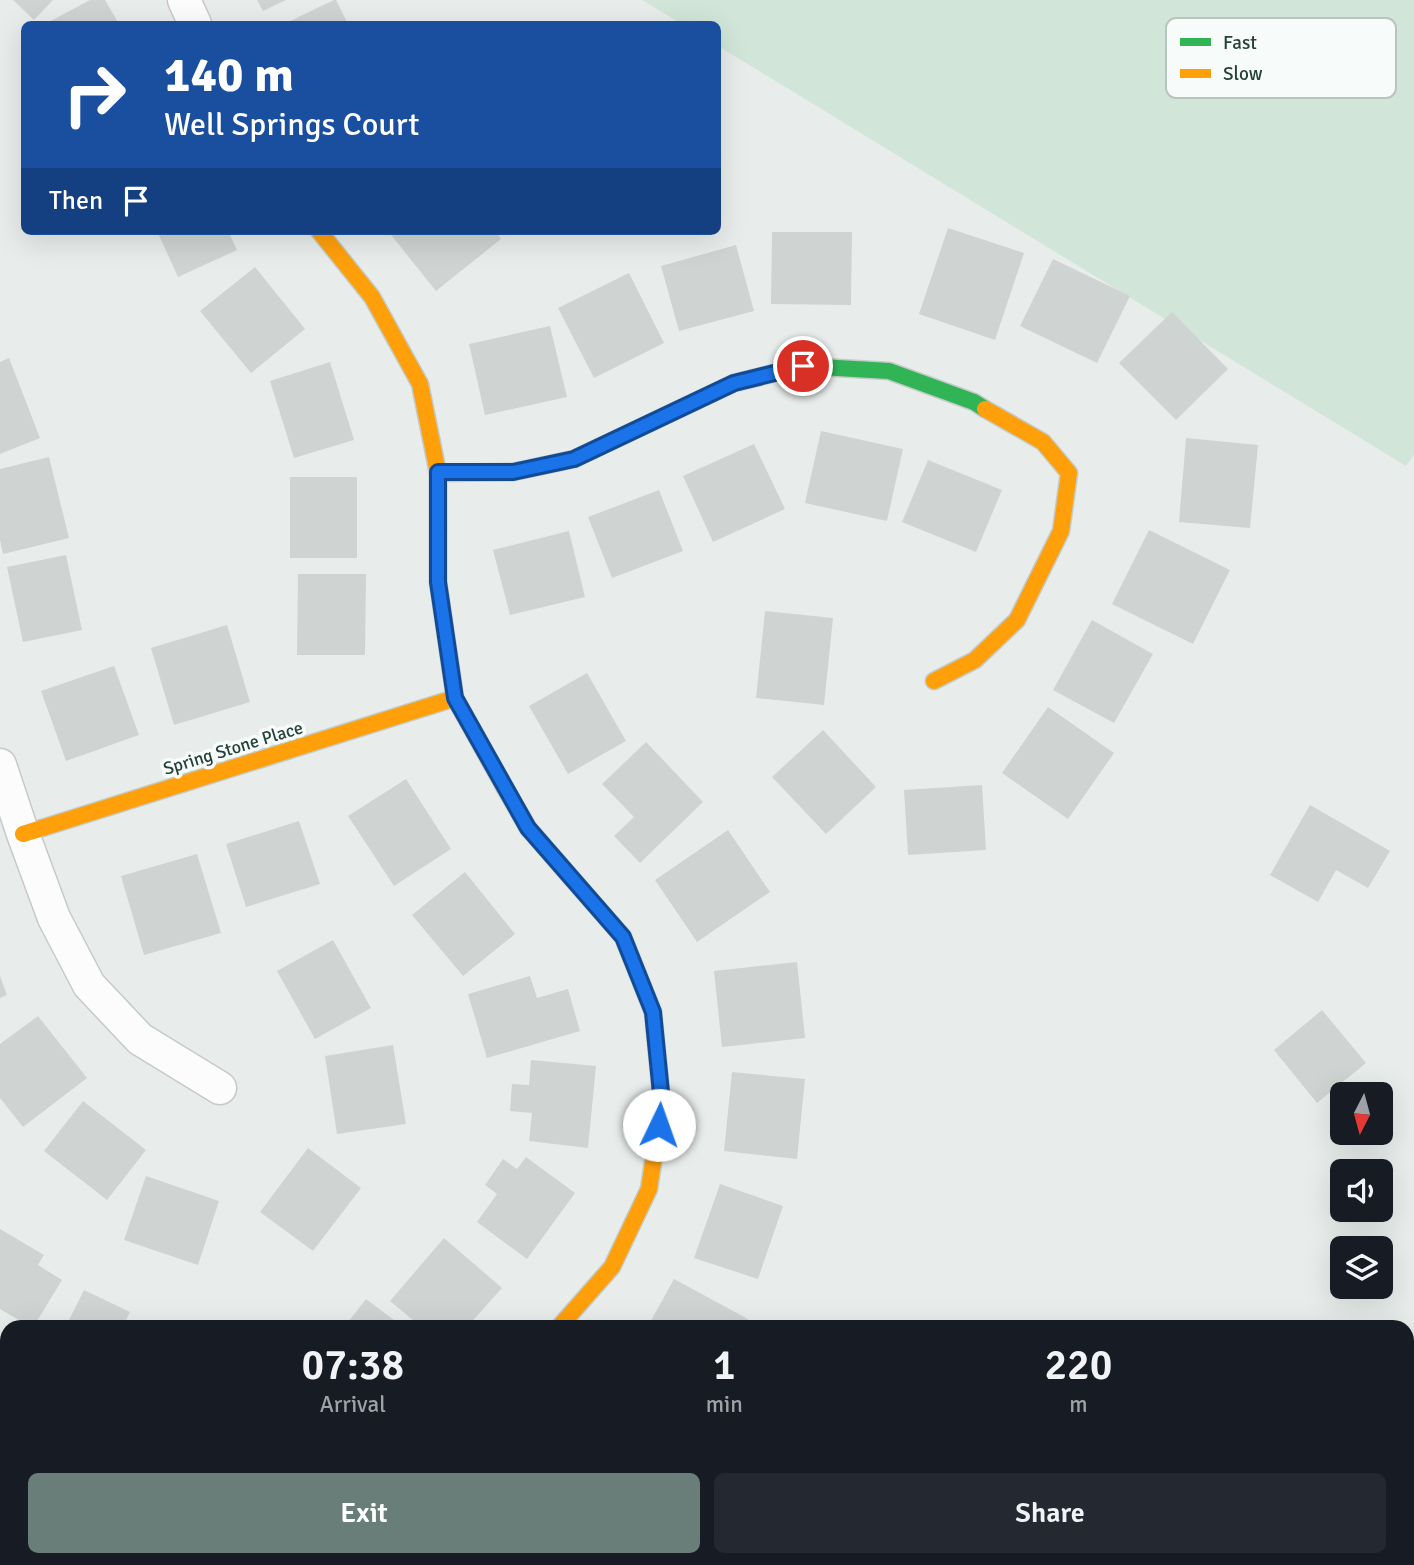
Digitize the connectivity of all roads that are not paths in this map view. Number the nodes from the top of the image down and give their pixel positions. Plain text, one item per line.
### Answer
1 (184, 0) edge
2 (194, 21) edge
3 (322, 235) edge
4 (438, 472) junction
5 (934, 681) dead end
6 (455, 698) junction
7 (0, 765) edge
8 (23, 834) junction
9 (220, 1088) dead end
10 (565, 1320) edge

1 - 2 street
3 - 4 street
4 - 5 street
4 - 6 street
6 - 8 street, Spring Stone Place
6 - 10 street
7 - 8 street
8 - 9 street

